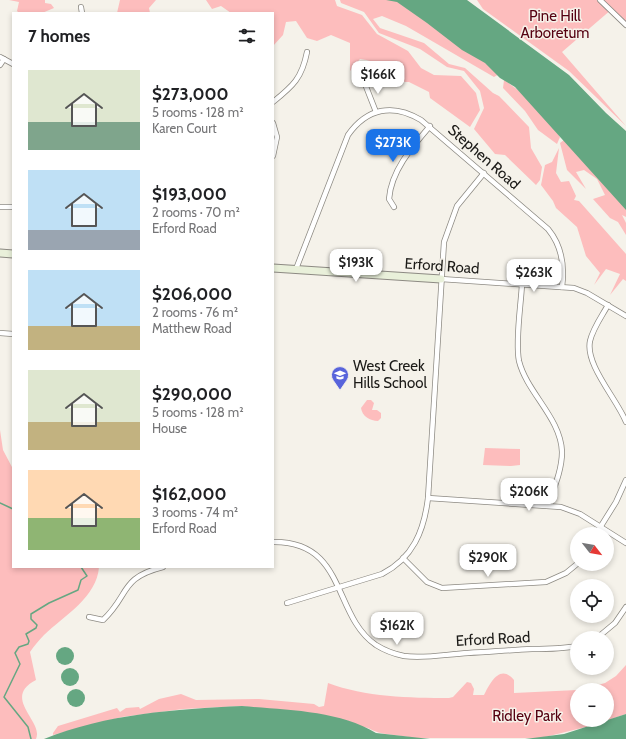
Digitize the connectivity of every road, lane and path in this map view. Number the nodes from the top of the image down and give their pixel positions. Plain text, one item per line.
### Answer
1 (600, 0) edge
2 (81, 7) dead end
3 (82, 12) edge
4 (626, 25) edge
5 (307, 52) dead end
6 (2, 58) edge
7 (12, 63) edge
8 (0, 65) edge
9 (365, 84) dead end
10 (274, 101) edge
11 (376, 112) junction
12 (274, 126) edge
13 (430, 126) junction
14 (274, 151) edge
15 (484, 173) junction
16 (0, 207) edge
17 (12, 207) edge
18 (394, 207) dead end
19 (0, 253) edge
20 (12, 254) edge
21 (274, 268) edge
22 (296, 270) junction
23 (441, 279) junction
24 (522, 284) junction
25 (562, 287) junction
26 (608, 305) junction
27 (626, 316) edge
28 (0, 334) edge
29 (12, 334) edge
30 (626, 422) edge
31 (626, 480) edge
32 (428, 498) junction
33 (548, 505) junction
34 (601, 526) junction
35 (274, 542) edge
36 (626, 543) edge
37 (403, 558) junction
38 (159, 568) edge
39 (570, 570) edge
40 (340, 588) junction
41 (287, 603) dead end
42 (626, 606) edge
43 (88, 617) dead end
44 (605, 631) edge
45 (570, 646) edge

1 - 4 street
2 - 3 street
5 - 10 street
6 - 7 street
6 - 8 street
9 - 11 street
11 - 13 street, Stephen Road
11 - 22 street, Stephen Road
12 - 14 street
13 - 15 street, Stephen Road
13 - 18 street
15 - 23 street
15 - 25 street, Stephen Road
16 - 17 street
19 - 20 street
21 - 22 street, Erford Road
22 - 23 street, Erford Road
23 - 24 street, Erford Road
23 - 32 street
24 - 25 street, Erford Road
24 - 33 street
25 - 26 street, Erford Road
26 - 27 street, Erford Road
26 - 30 street
28 - 29 street
31 - 34 street
32 - 33 street
32 - 37 street
33 - 34 street
34 - 36 street
35 - 40 street, Erford Road
37 - 39 street
37 - 40 street
38 - 43 street
40 - 41 street
40 - 45 street, Erford Road
42 - 44 street

